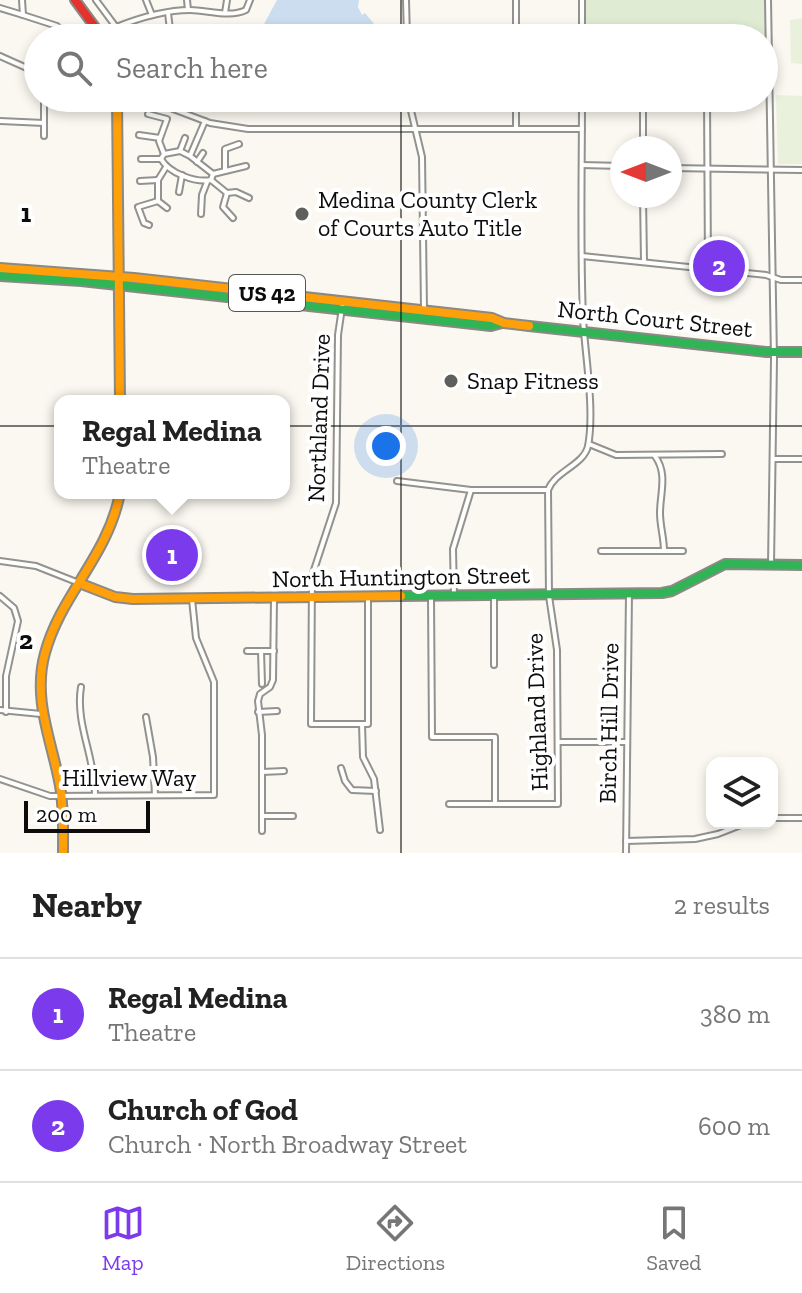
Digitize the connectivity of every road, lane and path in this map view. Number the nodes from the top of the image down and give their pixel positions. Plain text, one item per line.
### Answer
1 (22, 0) edge
2 (75, 0) edge
3 (96, 0) edge
4 (146, 0) edge
5 (187, 0) edge
6 (227, 0) edge
7 (250, 0) edge
8 (406, 0) edge
9 (516, 0) edge
10 (582, 0) edge
11 (768, 0) edge
12 (0, 8) edge
13 (188, 10) junction
14 (168, 13) junction
15 (225, 13) junction
16 (23, 15) junction
17 (152, 15) junction
18 (51, 24) edge
19 (93, 24) edge
20 (114, 24) edge
21 (125, 24) edge
22 (169, 24) edge
23 (407, 24) edge
24 (516, 24) edge
25 (582, 24) edge
26 (769, 24) edge
27 (0, 56) edge
28 (24, 67) edge
29 (44, 112) edge
30 (117, 112) edge
31 (183, 112) edge
32 (411, 112) edge
33 (516, 112) edge
34 (582, 112) edge
35 (643, 112) edge
36 (707, 112) edge
37 (771, 112) edge
38 (148, 114) dead end
39 (0, 121) edge
40 (205, 121) junction
41 (44, 123) junction
42 (415, 129) junction
43 (516, 129) junction
44 (582, 129) junction
45 (139, 135) dead end
46 (44, 136) dead end
47 (643, 136) edge
48 (160, 138) junction
49 (185, 138) dead end
50 (239, 144) dead end
51 (180, 151) junction
52 (203, 153) dead end
53 (163, 156) junction
54 (190, 156) junction
55 (141, 159) dead end
56 (197, 162) junction
57 (582, 165) junction
58 (246, 166) dead end
59 (610, 166) edge
60 (166, 167) junction
61 (682, 168) edge
62 (708, 169) junction
63 (225, 170) junction
64 (802, 170) edge
65 (773, 171) junction
66 (213, 174) junction
67 (182, 175) junction
68 (158, 180) junction
69 (140, 181) dead end
70 (209, 181) junction
71 (179, 192) dead end
72 (227, 193) junction
73 (249, 198) dead end
74 (158, 201) junction
75 (167, 208) dead end
76 (643, 208) edge
77 (201, 214) dead end
78 (233, 218) dead end
79 (149, 225) dead end
80 (582, 256) junction
81 (644, 262) junction
82 (0, 268) edge
83 (708, 269) junction
84 (0, 276) edge
85 (773, 277) junction
86 (802, 280) edge
87 (120, 281) junction
88 (342, 305) junction
89 (424, 310) junction
90 (504, 323) junction
91 (584, 332) junction
92 (773, 352) junction
93 (802, 352) edge
94 (120, 395) edge
95 (589, 444) junction
96 (722, 454) dead end
97 (654, 456) junction
98 (773, 459) junction
99 (802, 459) edge
100 (397, 481) dead end
101 (471, 490) junction
102 (548, 490) junction
103 (119, 499) edge
104 (601, 551) dead end
105 (664, 551) junction
106 (683, 551) dead end
107 (0, 561) edge
108 (771, 565) junction
109 (802, 565) edge
110 (79, 583) junction
111 (629, 593) junction
112 (0, 596) edge
113 (454, 596) junction
114 (494, 596) junction
115 (549, 596) junction
116 (368, 597) junction
117 (431, 597) junction
118 (274, 598) junction
119 (311, 598) junction
120 (192, 599) junction
121 (247, 651) dead end
122 (261, 651) junction
123 (274, 651) junction
124 (494, 665) dead end
125 (262, 684) dead end
126 (81, 687) dead end
127 (3, 711) edge
128 (277, 711) dead end
129 (258, 712) junction
130 (41, 714) junction
131 (146, 717) dead end
132 (365, 724) junction
133 (558, 742) junction
134 (627, 742) junction
135 (341, 768) dead end
136 (284, 771) dead end
137 (262, 772) junction
138 (0, 779) edge
139 (376, 791) junction
140 (95, 794) junction
141 (62, 795) junction
142 (155, 795) junction
143 (449, 804) dead end
144 (495, 804) junction
145 (262, 816) junction
146 (293, 816) dead end
147 (778, 818) edge
148 (802, 818) edge
149 (731, 829) edge
150 (380, 830) dead end
151 (262, 831) dead end
152 (626, 841) junction
153 (63, 853) edge
154 (626, 853) edge

1 - 16 street
2 - 19 street
3 - 20 street
4 - 17 street
5 - 13 street
6 - 15 street
7 - 15 street
8 - 23 street
9 - 24 street
10 - 25 street
11 - 26 street
12 - 16 street
13 - 14 street
13 - 15 street
14 - 17 street
14 - 22 street
16 - 18 street
17 - 21 street
27 - 28 street
29 - 41 street
30 - 87 street
31 - 40 street
32 - 42 street
33 - 43 street
34 - 44 street
35 - 47 street
36 - 62 street
37 - 65 street
38 - 48 street
39 - 41 street
40 - 42 street
40 - 54 street
41 - 46 street
42 - 43 street
42 - 89 street
43 - 44 street
44 - 57 street
45 - 48 street
48 - 53 street
49 - 51 street
50 - 63 street
51 - 53 street
51 - 54 street
52 - 56 street
53 - 55 street
53 - 60 street
54 - 56 street
56 - 66 street
57 - 59 street
57 - 80 street
58 - 63 street
60 - 67 street
60 - 68 street
61 - 62 street
62 - 65 street
62 - 83 street
63 - 66 street
64 - 65 street
65 - 85 street
66 - 70 street
67 - 70 street
67 - 71 street
68 - 69 street
68 - 74 street
70 - 72 street
70 - 77 street
72 - 73 street
72 - 78 street
74 - 75 street
74 - 79 street
76 - 81 street
80 - 81 street
80 - 91 street
81 - 83 street
82 - 87 street, North Court Street / US 42
83 - 85 street
84 - 87 street, North Court Street / US 42
85 - 86 street
85 - 92 street
87 - 88 street, North Court Street / US 42
87 - 94 street
88 - 89 street, North Court Street / US 42
88 - 90 street, North Court Street / US 42
88 - 119 street, Northland Drive
89 - 90 street, North Court Street / US 42
90 - 91 street, North Court Street / US 42
91 - 92 street, North Court Street / US 42
91 - 95 street
92 - 93 street, North Court Street / US 42
92 - 98 street
95 - 97 street
95 - 102 street
96 - 97 street
97 - 105 street
98 - 99 street
98 - 108 street
100 - 101 street
101 - 102 street
101 - 113 street
102 - 115 street, Highland Drive
103 - 110 street
104 - 105 street
105 - 106 street
107 - 110 street, North Huntington Street
108 - 109 street, North Huntington Street
108 - 111 street, North Huntington Street
110 - 120 street, North Huntington Street
110 - 130 street
111 - 115 street, North Huntington Street
111 - 134 street, Birch Hill Drive
112 - 127 street
113 - 114 street, North Huntington Street
113 - 117 street, North Huntington Street
114 - 115 street, North Huntington Street
114 - 124 street
115 - 133 street, Highland Drive
116 - 117 street, North Huntington Street
116 - 119 street, North Huntington Street
116 - 132 street
117 - 144 street
118 - 119 street, North Huntington Street
118 - 120 street, North Huntington Street
118 - 123 street
119 - 132 street, Northland Drive
120 - 142 street, Hillview Way
121 - 122 street
122 - 123 street
122 - 125 street
123 - 129 street
126 - 140 street
127 - 130 street
128 - 129 street
129 - 137 street
130 - 141 street
131 - 142 street
132 - 139 street
133 - 134 street
133 - 144 street, Highland Drive
134 - 152 street, Birch Hill Drive
135 - 139 street
136 - 137 street
137 - 145 street
138 - 141 street, Hillview Way
139 - 150 street
140 - 141 street, Hillview Way
140 - 142 street, Hillview Way
141 - 153 street
143 - 144 street
145 - 146 street
145 - 151 street
147 - 148 street
149 - 152 street
152 - 154 street, Birch Hill Drive

